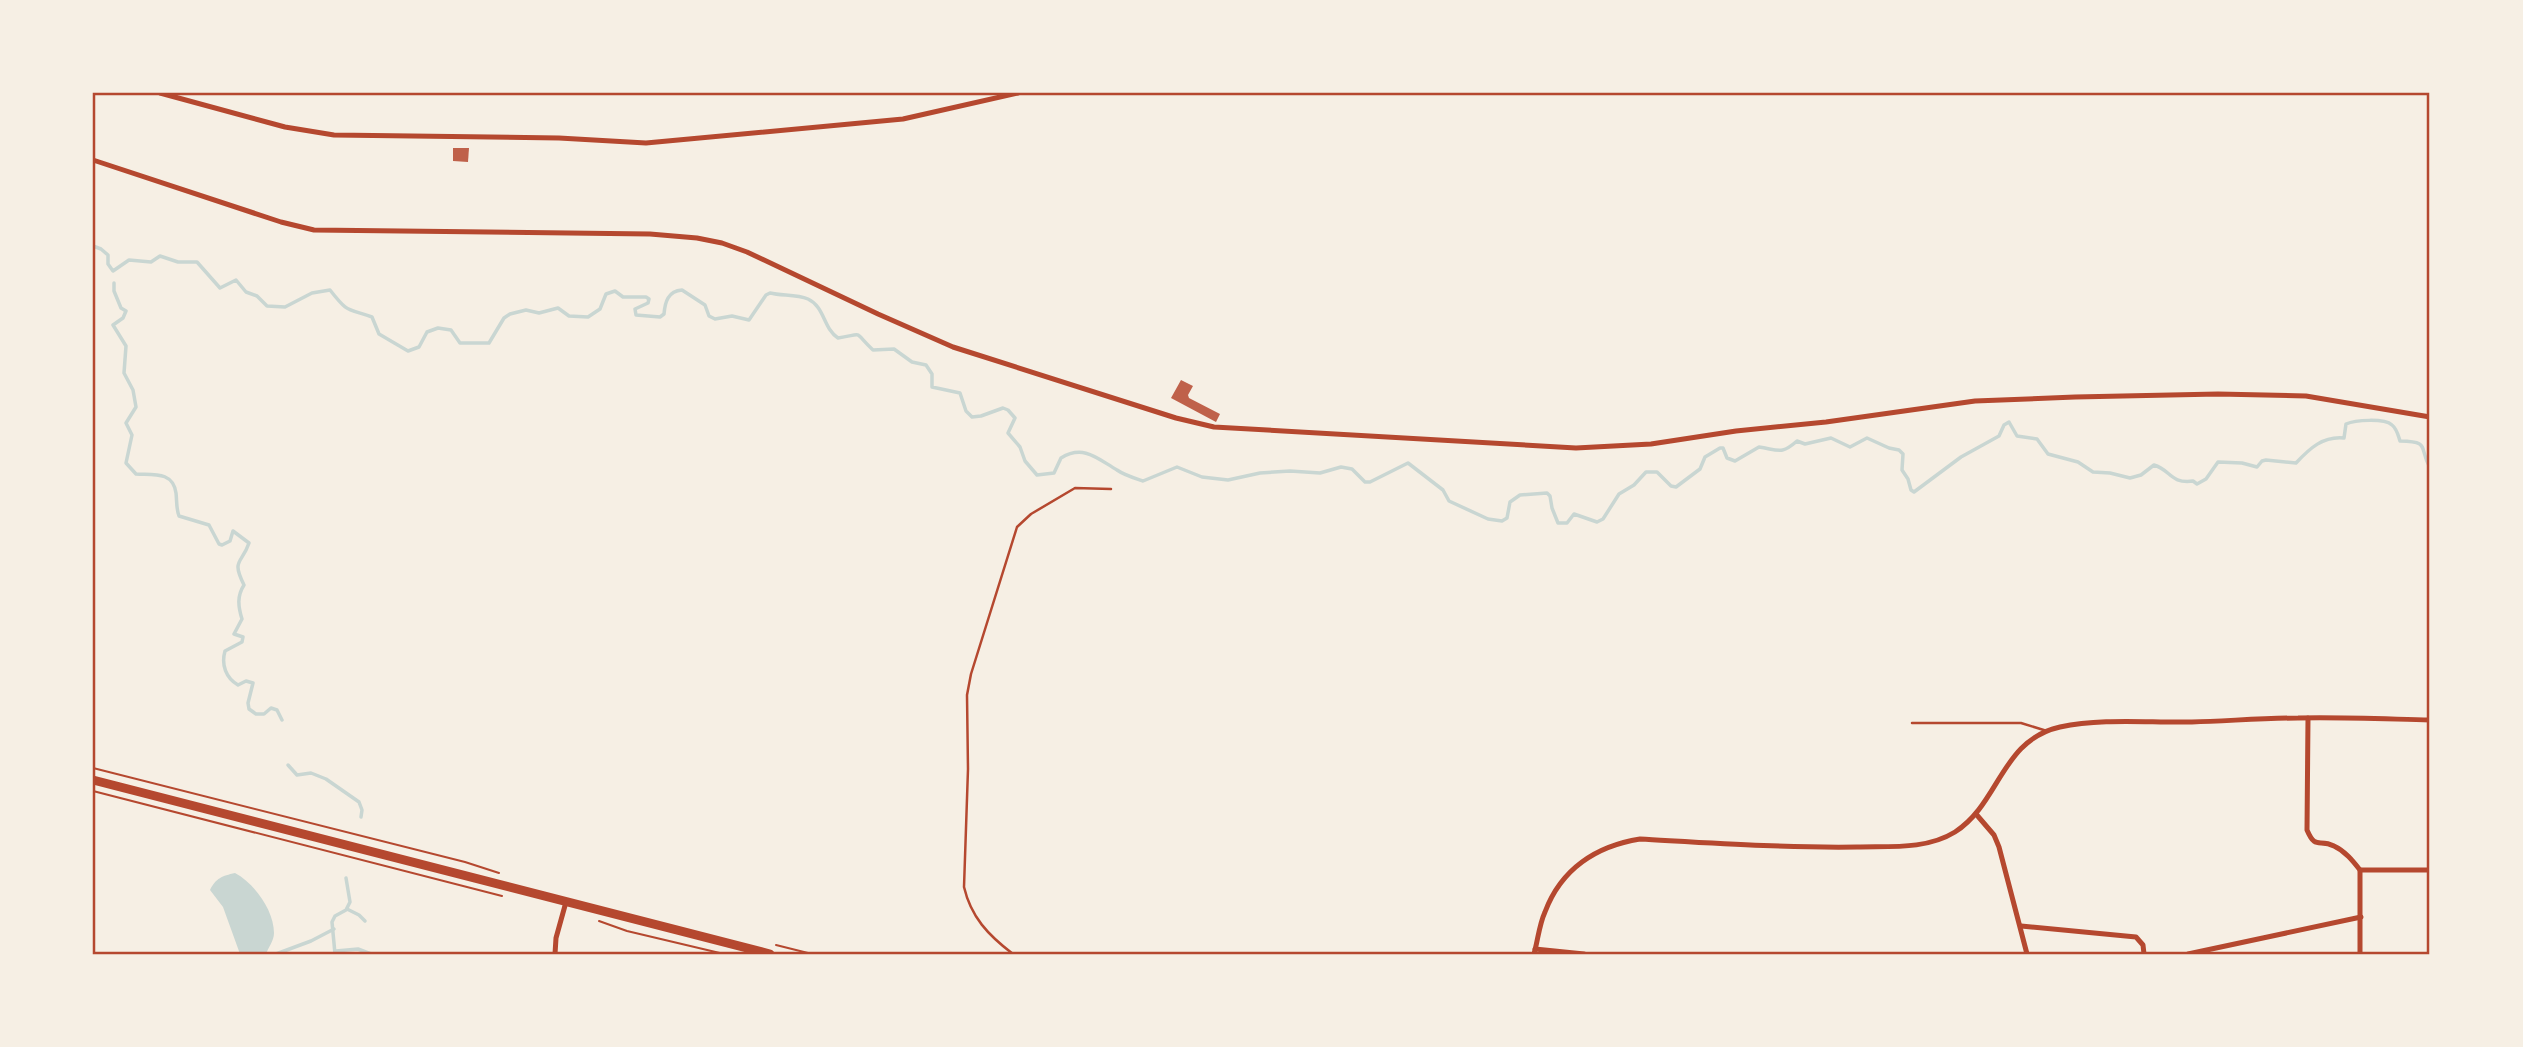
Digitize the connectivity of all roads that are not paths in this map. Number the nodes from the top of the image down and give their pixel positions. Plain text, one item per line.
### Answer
1 (160, 93) edge
2 (1018, 93) edge
3 (93, 160) edge
4 (2430, 417) edge
5 (1111, 489) dead end
6 (2308, 718) junction
7 (2430, 720) edge
8 (1912, 723) dead end
9 (2047, 731) junction
10 (93, 780) edge
11 (1976, 814) junction
12 (2360, 870) junction
13 (2430, 870) edge
14 (566, 902) junction
15 (2361, 918) junction
16 (2021, 926) junction
17 (1535, 952) edge
18 (555, 954) edge
19 (769, 954) edge
20 (1013, 954) edge
21 (1584, 954) edge
22 (2026, 954) edge
23 (2144, 954) edge
24 (2188, 954) edge
25 (2360, 954) edge

1 - 2 street
3 - 4 street
5 - 20 lane
6 - 7 street
6 - 9 street
6 - 12 street
8 - 9 lane
9 - 11 street
10 - 14 main road
11 - 16 street
11 - 17 street
12 - 13 street
12 - 15 street
14 - 18 street
14 - 19 main road
15 - 24 street
15 - 25 street
16 - 22 street
16 - 23 street
17 - 21 street

